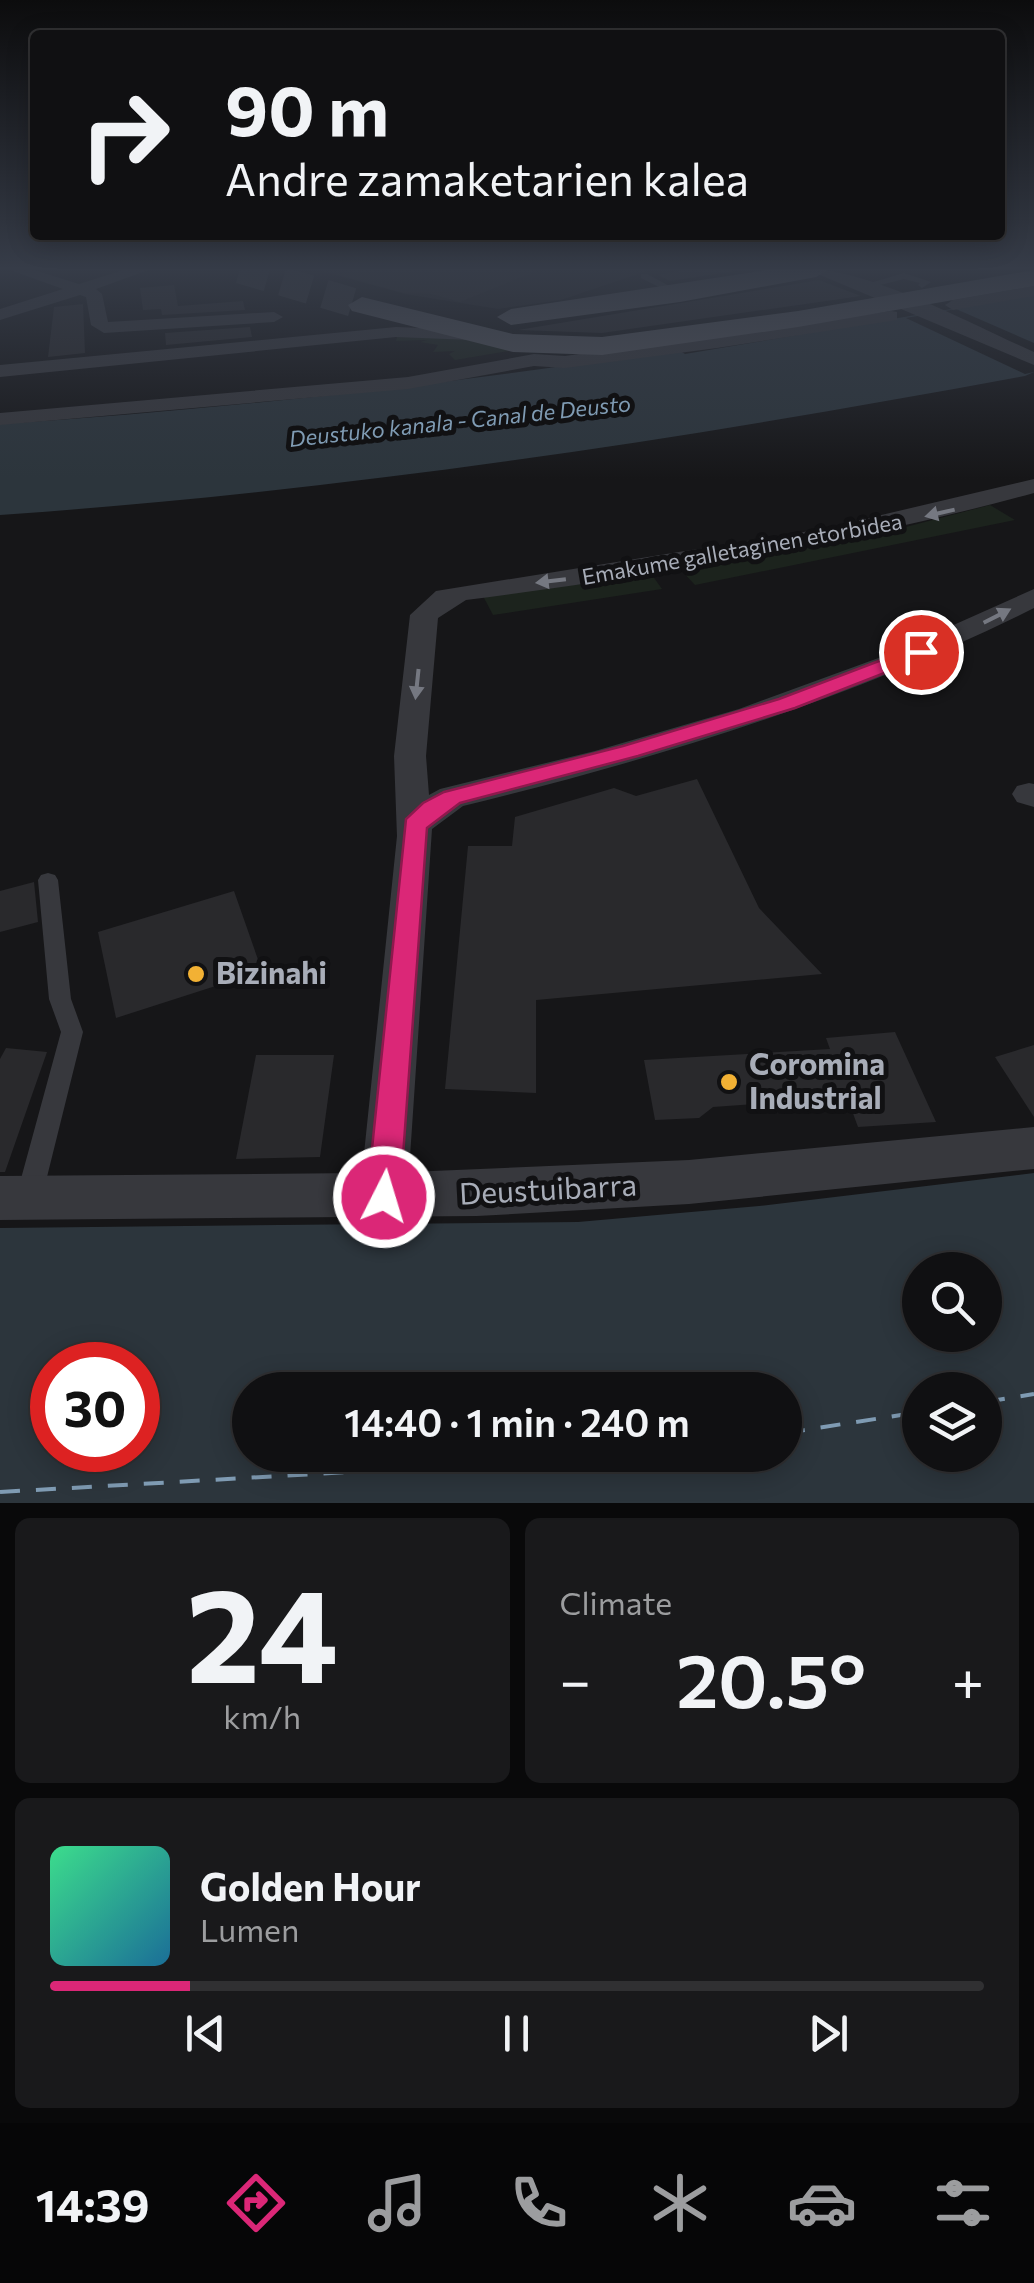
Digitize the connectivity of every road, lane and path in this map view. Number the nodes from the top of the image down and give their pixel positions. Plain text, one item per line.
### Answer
1 (321, 339) edge
2 (499, 339) edge
3 (660, 339) edge
4 (736, 339) edge
5 (990, 339) edge
6 (1034, 359) edge
7 (0, 371) edge
8 (0, 419) edge
9 (1034, 486) edge
10 (1034, 596) edge
11 (410, 756) junction
12 (452, 797) junction
13 (415, 825) junction
14 (48, 880) dead end
15 (1034, 1148) edge
16 (384, 1197) junction
17 (15, 1198) edge

1 - 7 street
2 - 3 main road
4 - 8 street
5 - 6 street
9 -> 11 street, Emakume galletaginen etorbidea
12 -> 10 street
11 - 12 street
11 - 13 street
12 - 13 street
13 - 16 street
14 - 17 lane
15 - 16 street, Deustuibarra
16 - 17 street, Deustuibarra

